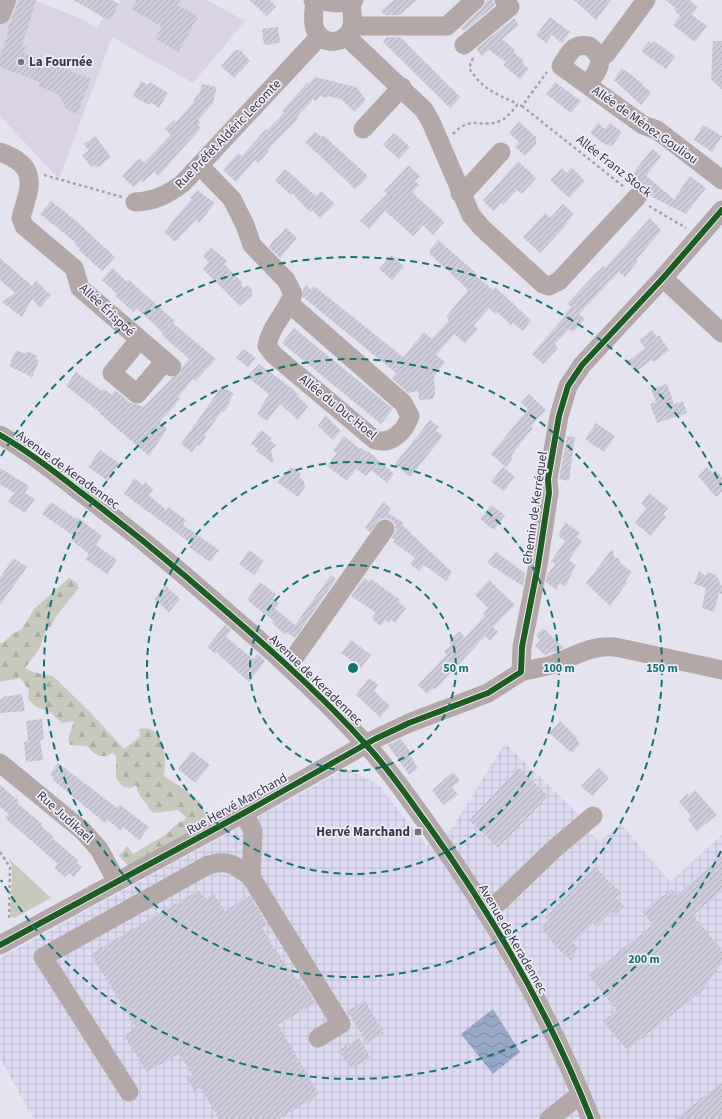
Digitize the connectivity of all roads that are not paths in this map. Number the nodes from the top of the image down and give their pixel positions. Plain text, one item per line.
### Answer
1 (5, 0) edge
2 (314, 0) edge
3 (475, 0) edge
4 (504, 0) edge
5 (646, 0) edge
6 (352, 1) edge
7 (0, 12) edge
8 (447, 26) junction
9 (349, 31) junction
10 (320, 36) junction
11 (600, 58) junction
12 (588, 85) junction
13 (402, 87) junction
14 (363, 129) dead end
15 (0, 152) edge
16 (501, 152) dead end
17 (200, 166) junction
18 (722, 180) edge
19 (460, 194) junction
20 (637, 197) road end
21 (135, 202) road end
22 (722, 210) edge
23 (663, 278) junction
24 (290, 304) junction
25 (722, 333) edge
26 (139, 340) junction
27 (0, 435) edge
28 (385, 529) dead end
29 (288, 665) junction
30 (722, 670) edge
31 (521, 672) junction
32 (366, 744) junction
33 (0, 763) edge
34 (244, 812) junction
35 (593, 816) dead end
36 (251, 877) junction
37 (117, 882) junction
38 (485, 911) junction
39 (0, 945) edge
40 (318, 1038) dead end
41 (129, 1092) dead end
42 (581, 1094) junction
43 (554, 1117) edge
44 (591, 1119) edge

1 - 7 main road
2 - 6 street
2 - 10 street
3 - 8 street
4 - 8 street
5 - 11 street
6 - 9 street
8 - 9 street
9 - 10 street
9 - 13 street
10 - 17 street, Rue Préfet Aldéric Lecomte
11 - 12 street, Allée de Ménez Gouliou
11 - 12 street, Allée de Ménez Gouliou
12 - 18 street, Allée de Ménez Gouliou
13 - 14 street
13 - 19 street
15 - 26 street, Allée Érispoé
16 - 19 street
17 - 21 street, Rue Préfet Aldéric Lecomte
17 - 24 street
19 - 20 street
22 - 23 street, Chemin de Kerréquel
23 - 25 street
23 - 31 street, Chemin de Kerréquel
24 - 24 street, Allée du Duc Hoel
26 - 26 street, Allée Érispoé
27 - 29 street, Avenue de Keradennec
28 - 29 street, Avenue de Keradennec
29 - 32 street, Avenue de Keradennec
30 - 31 street
31 - 32 street
32 - 34 street, Rue Hervé Marchand
32 - 38 street, Avenue de Keradennec
33 - 37 street, Rue Judikael
34 - 36 street
34 - 37 street, Rue Hervé Marchand
35 - 38 street
36 - 40 street
36 - 41 street
37 - 39 street, Rue Hervé Marchand
38 - 42 street, Avenue de Keradennec
42 - 43 street
42 - 44 street, Avenue de Keradennec

